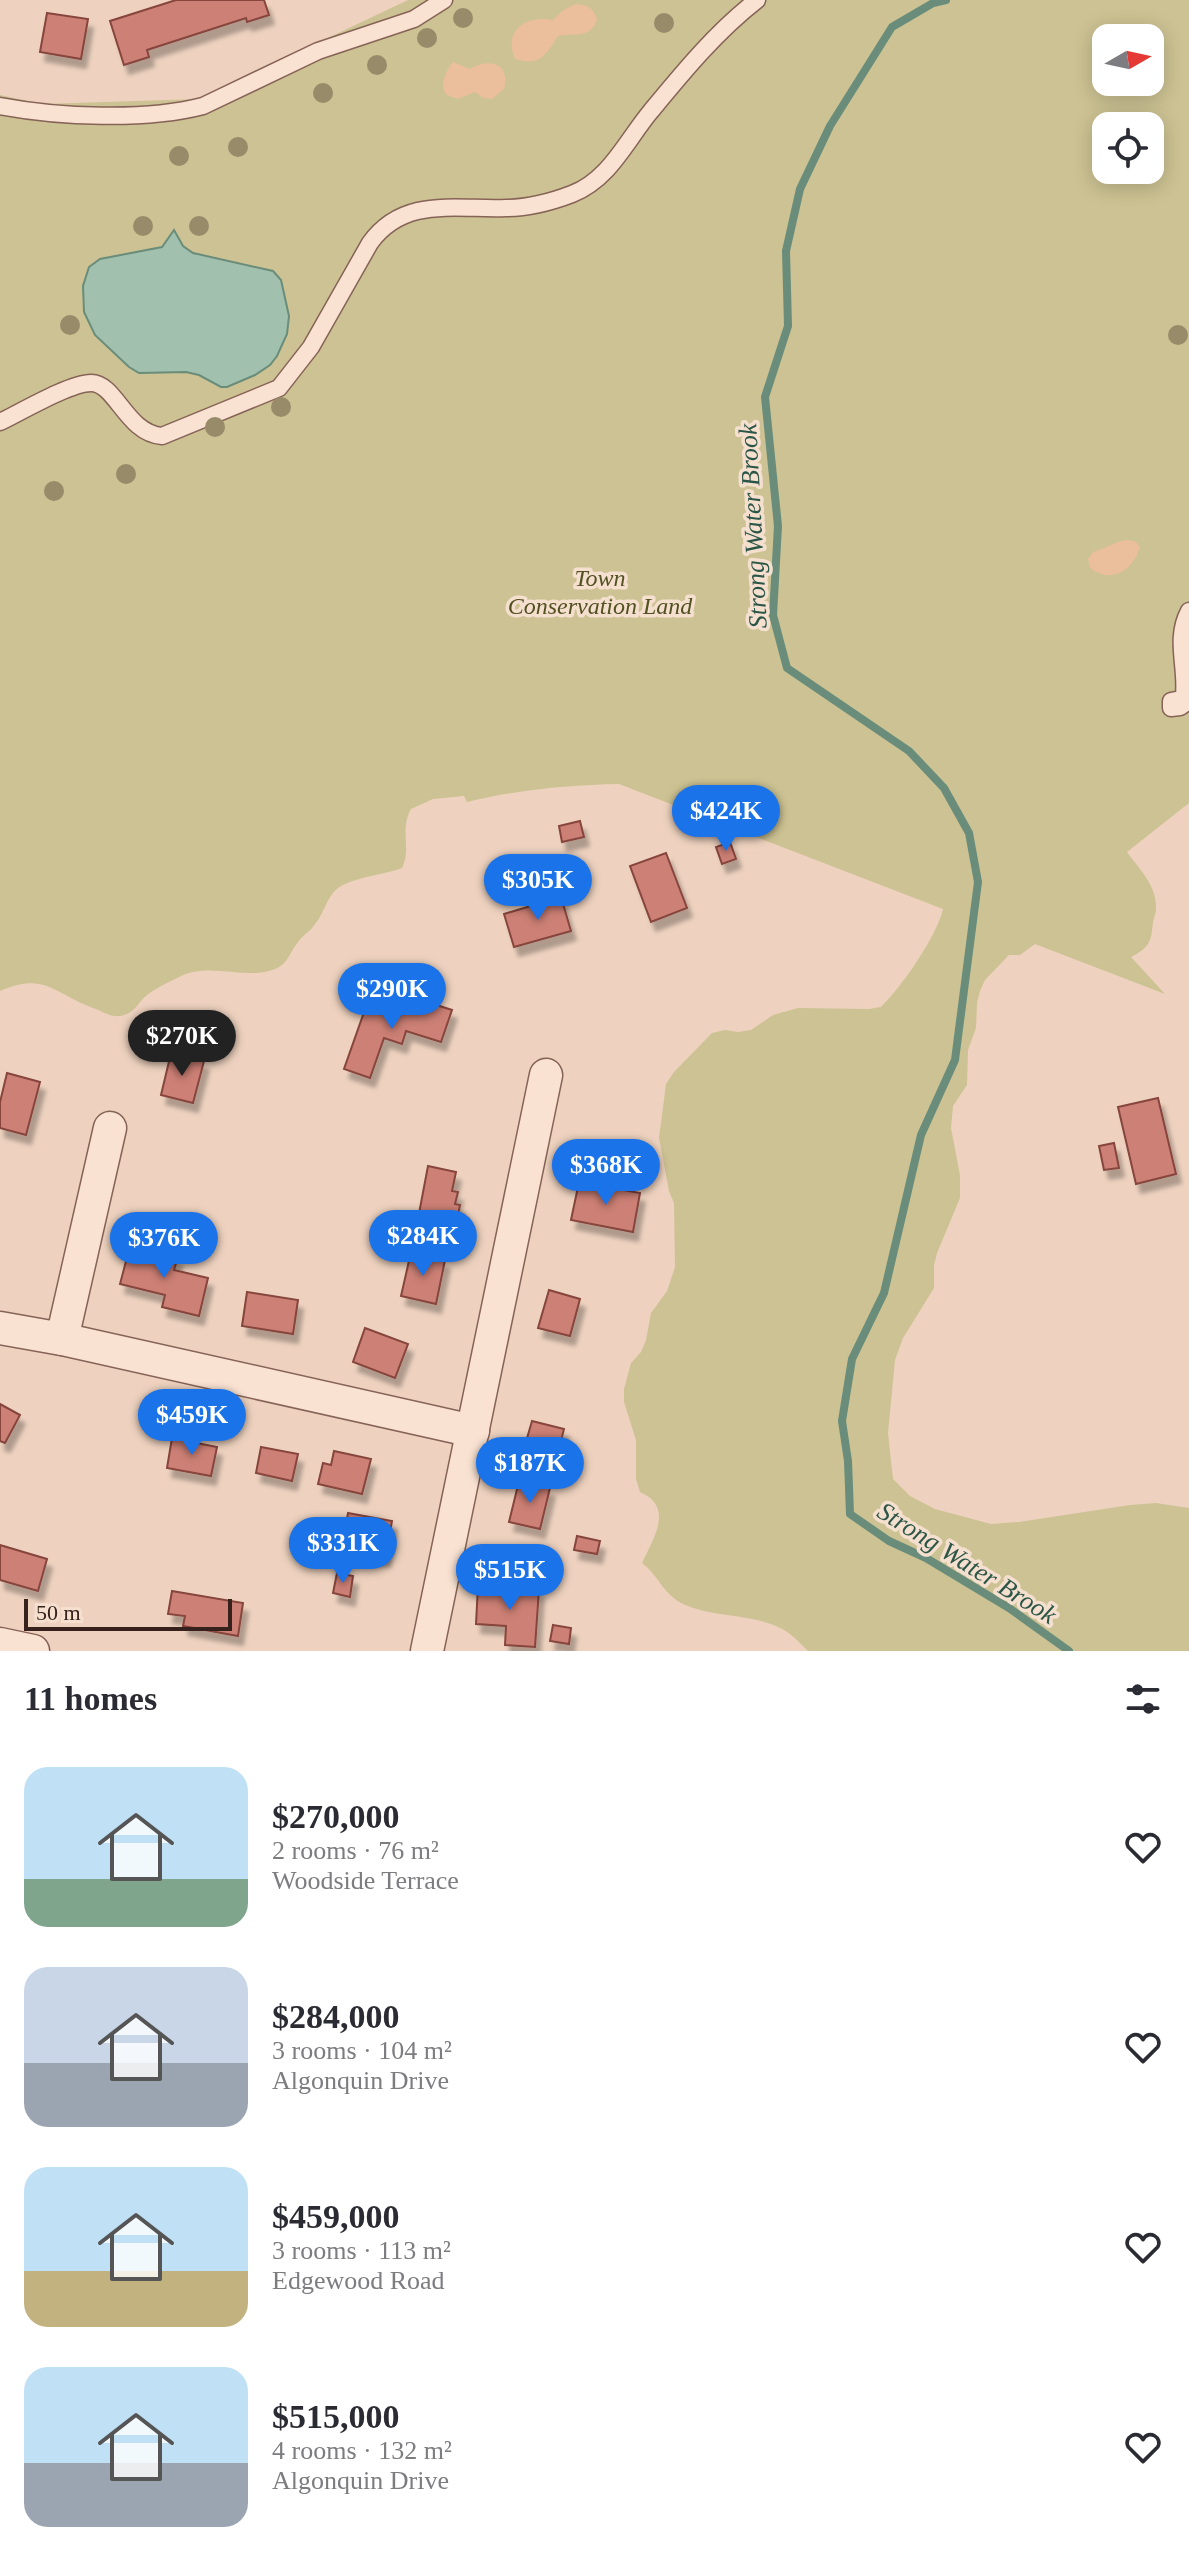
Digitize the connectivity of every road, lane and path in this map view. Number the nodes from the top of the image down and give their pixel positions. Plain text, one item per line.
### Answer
1 (444, 0) edge
2 (757, 0) edge
3 (0, 106) edge
4 (0, 422) edge
5 (1189, 611) edge
6 (1189, 701) edge
7 (546, 1075) dead end
8 (110, 1128) dead end
9 (0, 1328) edge
10 (62, 1339) junction
11 (473, 1431) junction
12 (0, 1644) edge
13 (33, 1651) edge
14 (427, 1651) edge

1 - 3 lane
2 - 4 lane
5 - 6 lane
7 - 11 street
8 - 10 street
9 - 10 street
10 - 11 street
11 - 14 street
12 - 13 street

